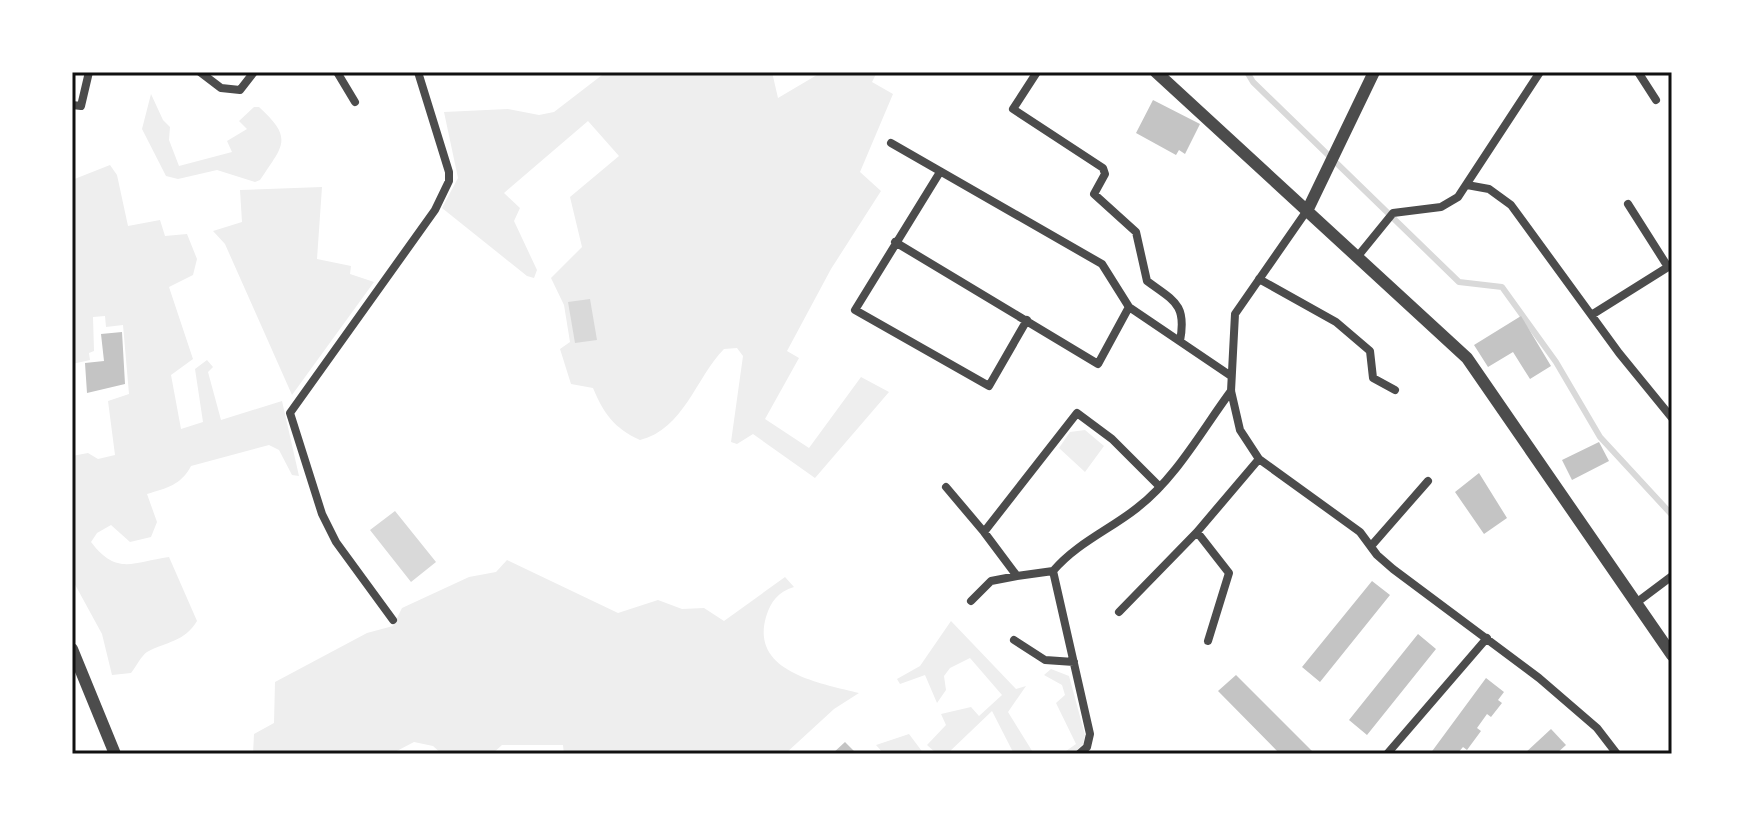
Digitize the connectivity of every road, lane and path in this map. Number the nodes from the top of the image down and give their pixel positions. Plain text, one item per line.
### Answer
1 (89, 72) edge
2 (200, 72) edge
3 (254, 72) edge
4 (337, 72) edge
5 (418, 72) edge
6 (1037, 72) edge
7 (1156, 72) edge
8 (1374, 72) edge
9 (1540, 72) edge
10 (1638, 72) edge
11 (1656, 100) dead end
12 (355, 102) dead end
13 (72, 105) edge
14 (891, 143) dead end
15 (940, 172) junction
16 (1467, 185) junction
17 (1628, 204) dead end
18 (1308, 209) junction
19 (895, 242) junction
20 (1358, 256) junction
21 (1259, 279) junction
22 (1129, 307) junction
23 (1593, 314) junction
24 (1027, 320) junction
25 (1180, 341) junction
26 (1231, 376) junction
27 (1395, 390) dead end
28 (1231, 391) junction
29 (1672, 418) edge
30 (1259, 459) junction
31 (1428, 481) dead end
32 (946, 487) dead end
33 (1160, 487) junction
34 (984, 532) junction
35 (1197, 532) junction
36 (1372, 545) junction
37 (1053, 571) junction
38 (1017, 576) junction
39 (1672, 576) edge
40 (971, 601) dead end
41 (1636, 603) junction
42 (1119, 612) dead end
43 (393, 620) dead end
44 (1487, 638) junction
45 (1014, 640) dead end
46 (1208, 641) dead end
47 (72, 649) edge
48 (1672, 655) edge
49 (1074, 662) junction
50 (115, 754) edge
51 (1079, 754) edge
52 (1387, 754) edge
53 (1617, 754) edge

1 - 13 street
2 - 3 street
4 - 12 street
5 - 43 street
6 - 25 street
7 - 18 street
8 - 18 street
9 - 16 street
10 - 11 street
14 - 15 street
15 - 19 street
15 - 22 street
16 - 20 street
16 - 23 street
17 - 23 street
18 - 20 street
18 - 21 street
19 - 24 street
19 - 24 street
20 - 41 street
21 - 26 street
21 - 27 street
22 - 24 street
22 - 25 street
23 - 29 street
25 - 26 street
26 - 28 street
28 - 30 street
28 - 33 street
30 - 35 street
30 - 36 street
31 - 36 street
32 - 34 street
33 - 34 street
33 - 37 street
34 - 38 street
35 - 42 street
35 - 46 street
36 - 44 street
37 - 38 street
37 - 49 street
38 - 40 street
39 - 41 street
41 - 48 street
44 - 52 street
44 - 53 street
45 - 49 street
47 - 50 street
49 - 51 street

